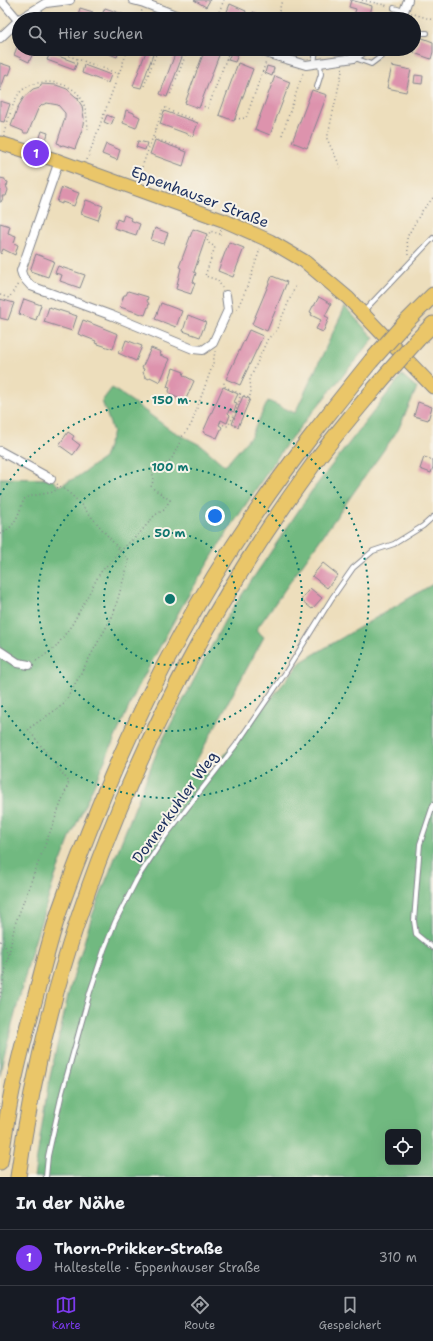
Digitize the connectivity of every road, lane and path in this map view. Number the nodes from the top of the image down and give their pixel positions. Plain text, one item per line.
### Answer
1 (1, 0) edge
2 (70, 0) edge
3 (133, 0) edge
4 (224, 0) edge
5 (282, 0) edge
6 (362, 0) edge
7 (408, 0) edge
8 (394, 8) joint
9 (404, 11) joint
10 (12, 12) edge
11 (32, 12) edge
12 (168, 12) edge
13 (219, 12) edge
14 (279, 12) edge
15 (421, 16) edge
16 (433, 20) edge
17 (12, 27) edge
18 (421, 33) edge
19 (427, 33) dead end
20 (0, 38) edge
21 (69, 56) edge
22 (125, 56) edge
23 (155, 56) edge
24 (185, 56) edge
25 (227, 56) edge
26 (268, 56) edge
27 (278, 56) edge
28 (315, 56) edge
29 (357, 56) edge
30 (382, 56) edge
31 (354, 58) junction
32 (344, 59) junction
33 (313, 64) junction
34 (119, 74) junction
35 (144, 86) dead end
36 (317, 87) dead end
37 (168, 95) dead end
38 (200, 105) dead end
39 (235, 119) dead end
40 (195, 120) dead end
41 (88, 129) dead end
42 (282, 136) dead end
43 (153, 138) junction
44 (0, 143) edge
45 (188, 151) dead end
46 (59, 161) junction
47 (142, 167) dead end
48 (341, 168) dead end
49 (83, 170) junction
50 (433, 198) edge
51 (225, 221) junction
52 (433, 238) edge
53 (266, 239) junction
54 (408, 265) junction
55 (23, 278) junction
56 (296, 285) dead end
57 (433, 294) edge
58 (0, 295) edge
59 (226, 295) joint
60 (236, 310) dead end
61 (363, 313) junction
62 (433, 324) edge
63 (216, 350) dead end
64 (224, 381) dead end
65 (433, 387) edge
66 (240, 394) junction
67 (220, 422) dead end
68 (0, 451) edge
69 (53, 481) joint
70 (58, 486) junction
71 (433, 517) edge
72 (0, 534) edge
73 (120, 551) junction
74 (0, 650) edge
75 (29, 665) joint
76 (433, 805) edge
77 (0, 941) edge
78 (433, 948) edge
79 (8, 957) junction
80 (0, 997) edge
81 (0, 1162) edge
82 (18, 1177) edge
83 (46, 1177) edge

1 - 10 street
2 - 11 street
3 - 12 street
4 - 13 path
5 - 14 path
6 - 8 path
7 - 9 street
8 - 9 lane
15 - 16 path
17 - 20 street
18 - 19 lane
21 - 34 path
22 - 34 path
23 - 35 path
24 - 37 path
25 - 38 path
26 - 39 path
27 - 33 street
28 - 33 lane
29 - 31 street
30 - 31 lane
31 - 32 street
32 - 33 street
32 - 48 path
33 - 36 lane
33 - 42 path
34 - 49 path
40 - 43 path
41 - 44 path
43 - 45 path
43 - 47 path
44 - 46 main road, Eppenhauser Straße
46 - 49 main road, Eppenhauser Straße
46 - 55 street
49 - 51 main road, Eppenhauser Straße
50 - 54 path
51 - 53 main road, Eppenhauser Straße
51 - 59 path
52 - 54 lane
53 - 60 path
53 - 61 main road, Eppenhauser Straße
54 - 61 lane
55 - 58 path
55 - 59 street
56 - 66 path
57 - 81 highway, bridge
61 - 65 main road, Eppenhauser Straße
62 - 82 highway, bridge
63 - 73 path
64 - 66 path
66 - 67 path
68 - 69 street
69 - 70 path
70 - 72 path
70 - 73 path
71 - 83 lane, Donnerkuhler Weg
73 - 75 path
73 - 79 path
74 - 75 street
76 - 78 lane
77 - 79 path
79 - 80 path

